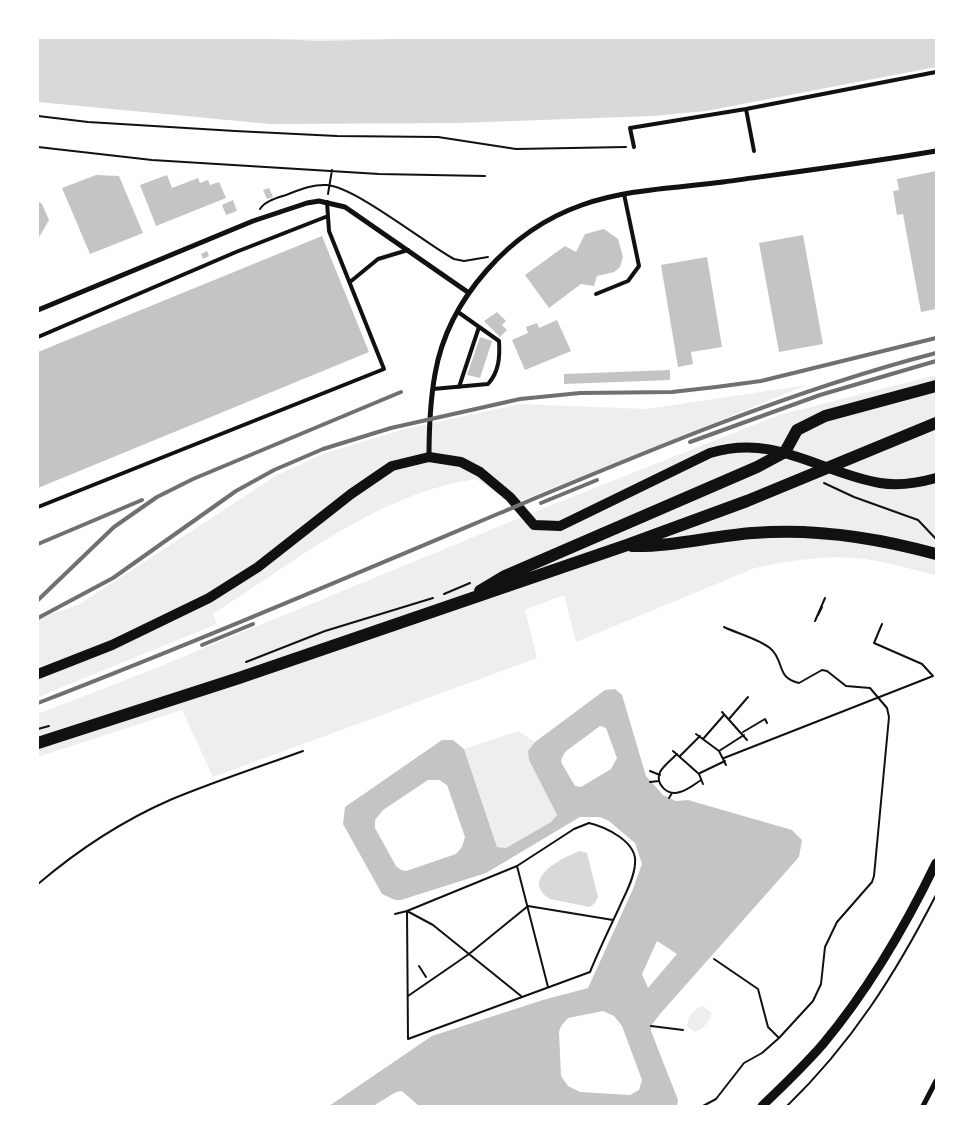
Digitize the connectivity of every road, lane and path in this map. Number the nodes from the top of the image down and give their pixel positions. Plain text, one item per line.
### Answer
1 (936, 72) edge
2 (746, 109) junction
3 (38, 116) edge
4 (38, 147) edge
5 (634, 147) joint
6 (754, 150) dead end
7 (936, 151) edge
8 (332, 170) junction
9 (485, 176) dead end
10 (624, 194) junction
11 (327, 202) junction
12 (328, 216) junction
13 (408, 250) junction
14 (350, 282) junction
15 (468, 293) junction
16 (596, 294) dead end
17 (38, 310) edge
18 (458, 312) junction
19 (479, 327) junction
20 (38, 337) edge
21 (936, 386) edge
22 (459, 387) junction
23 (433, 388) junction
24 (936, 423) edge
25 (785, 452) junction
26 (429, 457) junction
27 (936, 478) edge
28 (818, 480) dead end
29 (38, 507) edge
30 (936, 539) edge
31 (627, 545) junction
32 (936, 554) edge
33 (470, 583) dead end
34 (825, 598) dead end
35 (451, 607) junction
36 (815, 621) dead end
37 (882, 624) dead end
38 (724, 628) dead end
39 (242, 663) dead end
40 (38, 674) edge
41 (936, 674) edge
42 (933, 676) junction
43 (748, 697) dead end
44 (880, 697) junction
45 (722, 712) dead end
46 (724, 715) junction
47 (729, 720) junction
48 (57, 723) dead end
49 (767, 723) dead end
50 (38, 729) edge
51 (696, 734) dead end
52 (743, 734) junction
53 (700, 736) junction
54 (704, 739) junction
55 (747, 740) dead end
56 (38, 743) edge
57 (303, 751) dead end
58 (673, 751) dead end
59 (719, 751) junction
60 (677, 754) junction
61 (680, 756) junction
62 (724, 759) junction
63 (726, 765) dead end
64 (650, 771) dead end
65 (700, 774) junction
66 (660, 775) junction
67 (659, 780) junction
68 (701, 780) junction
69 (650, 782) dead end
70 (703, 784) dead end
71 (672, 793) junction
72 (669, 798) dead end
73 (936, 863) edge
74 (517, 866) junction
75 (38, 884) edge
76 (936, 895) edge
77 (528, 906) junction
78 (407, 911) junction
79 (395, 914) dead end
80 (613, 920) junction
81 (469, 954) junction
82 (714, 959) dead end
83 (419, 966) dead end
84 (426, 977) dead end
85 (548, 987) junction
86 (408, 996) junction
87 (521, 996) junction
88 (652, 1026) dead end
89 (683, 1030) dead end
90 (779, 1038) junction
91 (936, 1081) edge
92 (703, 1106) edge
93 (762, 1106) edge
94 (787, 1106) edge
95 (923, 1106) edge

1 - 2 lane
2 - 5 lane
2 - 6 lane
3 - 5 path
4 - 8 path
7 - 10 street
8 - 9 path
8 - 11 path
10 - 15 street
10 - 16 lane
11 - 12 lane
11 - 13 street
11 - 17 street
12 - 14 lane
12 - 20 lane
13 - 14 lane
13 - 15 street
14 - 29 lane
15 - 18 street
18 - 19 lane
18 - 23 street
19 - 22 lane
19 - 22 lane
21 - 25 highway
22 - 23 lane
23 - 26 street
24 - 31 highway
25 - 26 main road
25 - 27 main road
25 - 35 highway
26 - 40 main road
28 - 30 path
31 - 32 highway
31 - 35 highway
33 - 39 path
34 - 36 path
35 - 56 highway
37 - 42 path
38 - 44 path
41 - 42 path
42 - 44 path
43 - 47 path
44 - 62 path
44 - 90 path
45 - 46 path
46 - 47 path
46 - 54 path
47 - 52 path
48 - 50 path
49 - 52 path
51 - 53 path
52 - 55 path
52 - 59 path
53 - 54 path
53 - 61 path
54 - 59 path
57 - 75 path
58 - 60 path
59 - 62 path
60 - 61 path
60 - 66 path
61 - 65 path
62 - 63 path
62 - 65 path
64 - 66 path
65 - 68 path
66 - 67 path
67 - 69 path
67 - 71 path
68 - 70 path
68 - 71 path
71 - 72 path
73 - 93 street
74 - 77 path
74 - 78 path
74 - 80 path
76 - 94 path
77 - 80 path
77 - 81 path
77 - 85 path
78 - 79 path
78 - 81 path
78 - 86 path
80 - 85 path
81 - 86 path
81 - 87 path
82 - 90 path
83 - 84 path
85 - 87 path
86 - 87 path
88 - 89 path
90 - 92 path
91 - 95 street

